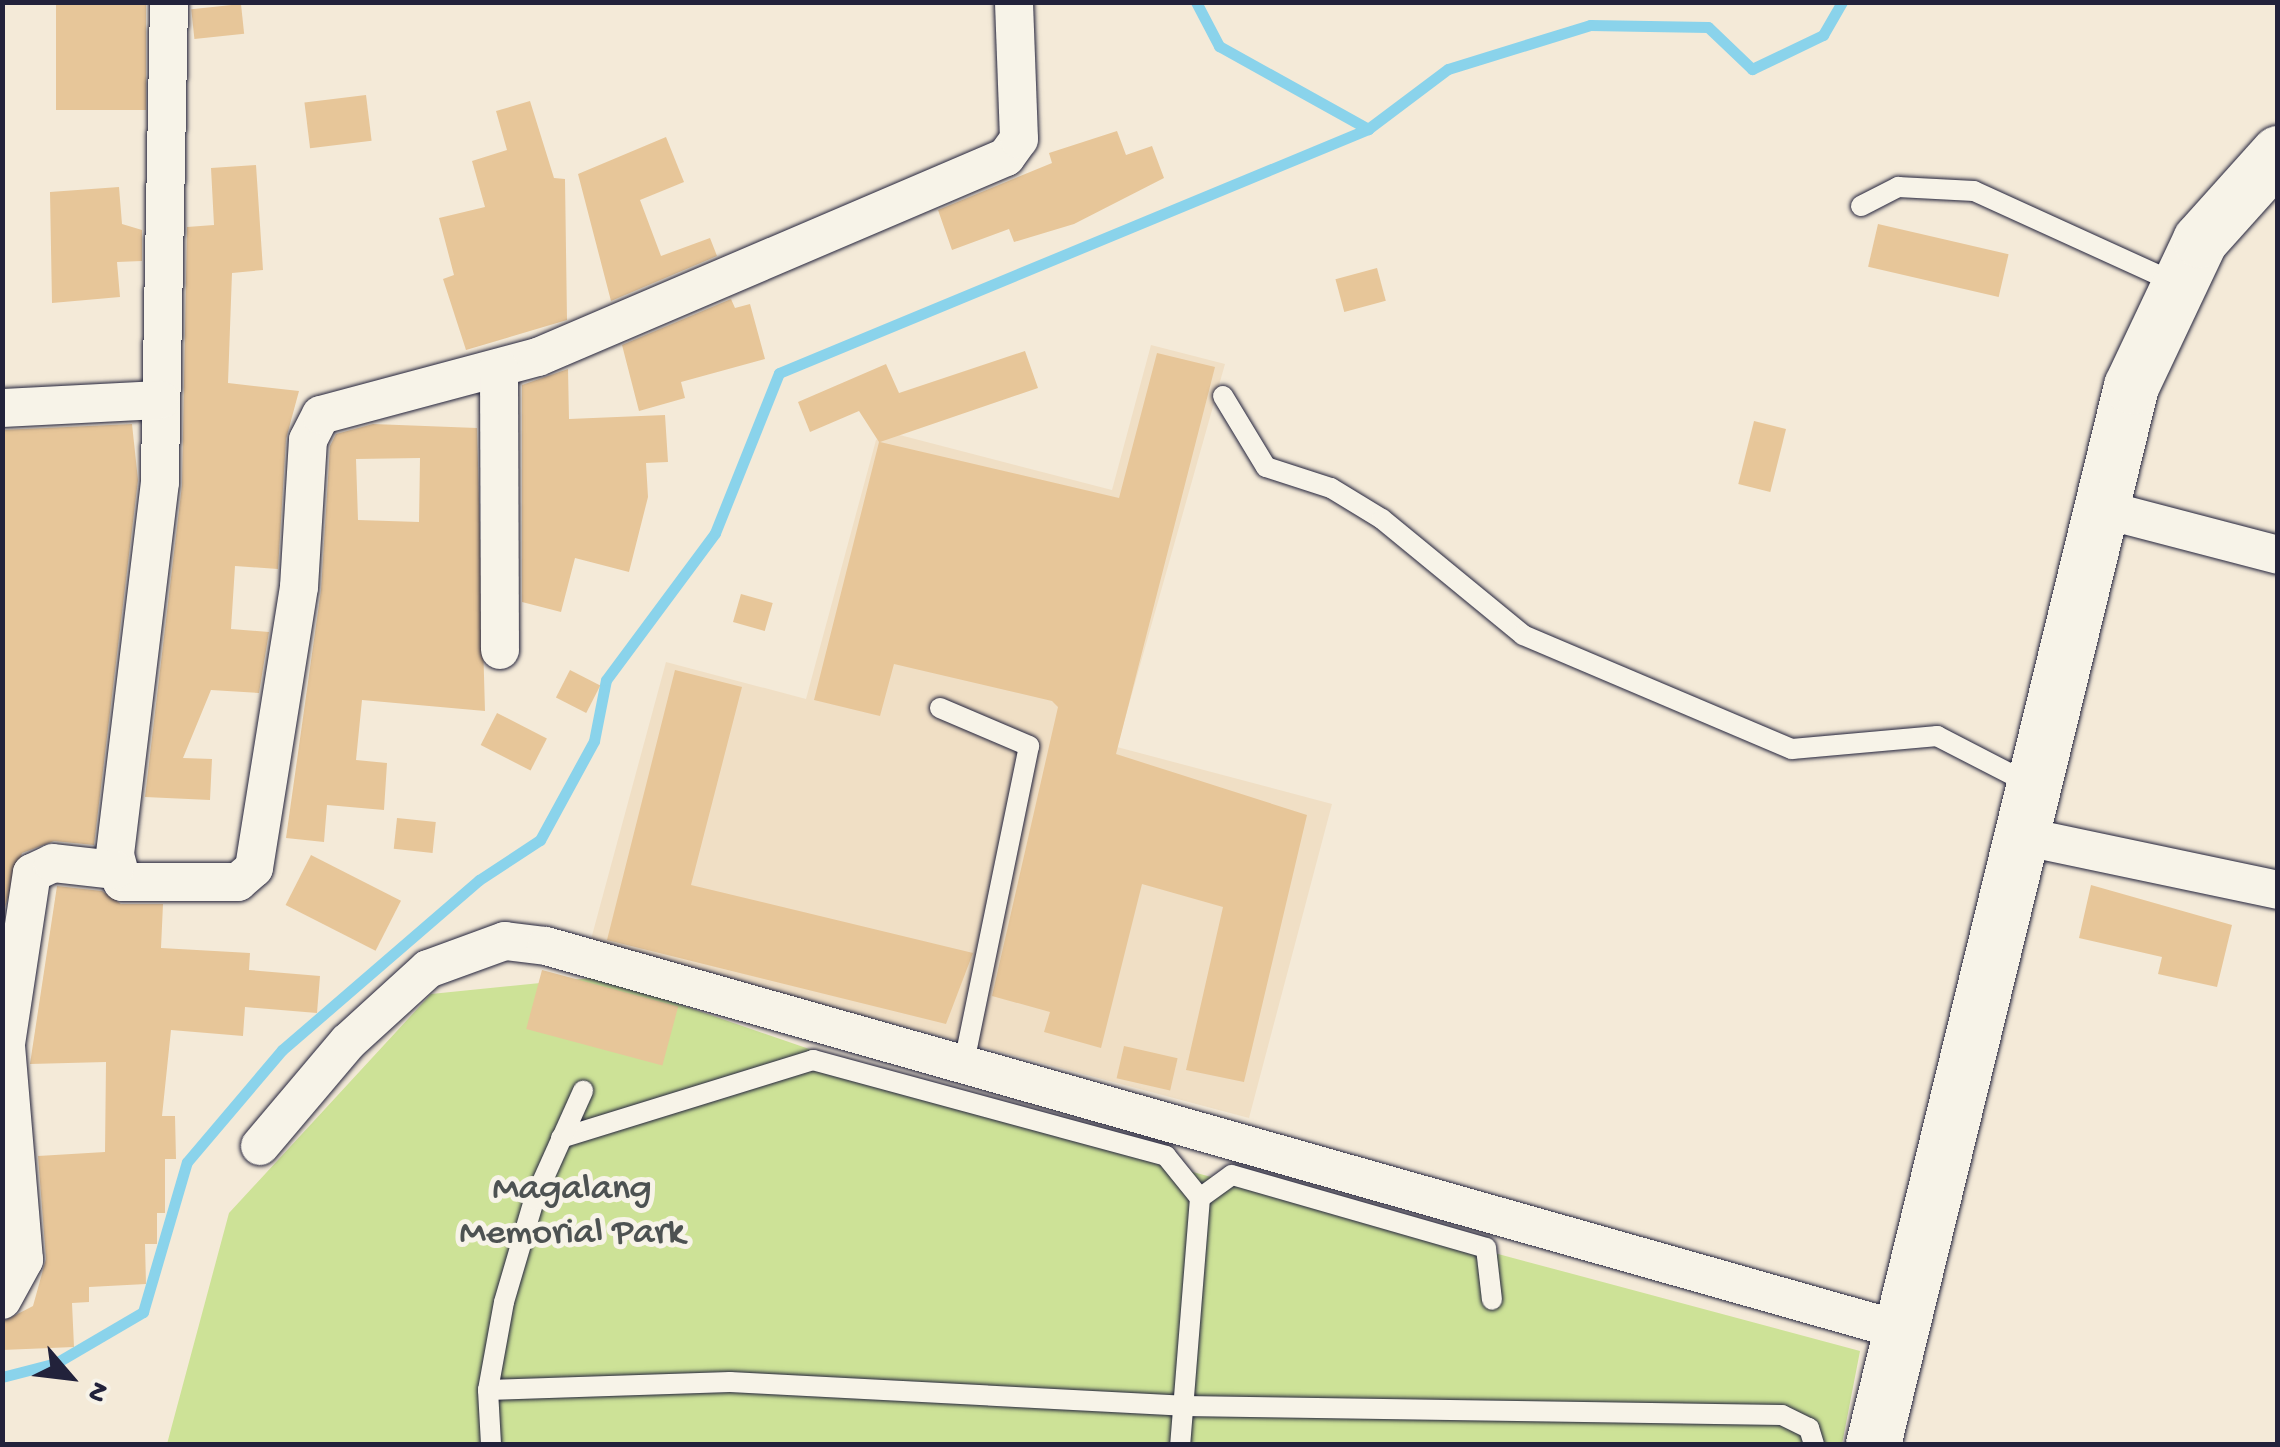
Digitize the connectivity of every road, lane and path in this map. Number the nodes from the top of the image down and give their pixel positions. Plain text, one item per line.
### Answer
1 (170, 2) edge
2 (1014, 2) edge
3 (2274, 159) edge
4 (1860, 206) dead end
5 (2174, 282) junction
6 (499, 368) junction
7 (1223, 396) dead end
8 (160, 400) junction
9 (2, 408) edge
10 (2098, 508) junction
11 (2278, 555) edge
12 (500, 650) dead end
13 (940, 708) dead end
14 (2024, 809) junction
15 (114, 870) junction
16 (2278, 890) edge
17 (965, 1059) junction
18 (582, 1091) dead end
19 (561, 1138) junction
20 (260, 1146) dead end
21 (1200, 1198) junction
22 (2, 1300) edge
23 (1492, 1300) dead end
24 (1896, 1328) junction
25 (488, 1390) junction
26 (1183, 1406) junction
27 (491, 1444) edge
28 (1180, 1444) edge
29 (1814, 1444) edge
30 (1873, 1444) edge

1 - 8 street
2 - 6 street
3 - 5 street
4 - 5 lane
5 - 10 street
6 - 12 street
6 - 15 street
7 - 14 lane
8 - 9 street
8 - 15 street
10 - 11 street
10 - 14 street
13 - 17 lane
14 - 16 street
14 - 24 street
15 - 22 street
17 - 20 street
17 - 24 street
18 - 19 lane
19 - 21 lane
19 - 25 lane
21 - 23 lane
21 - 26 lane
24 - 30 street
25 - 26 lane
25 - 27 lane
26 - 28 lane
26 - 29 lane

